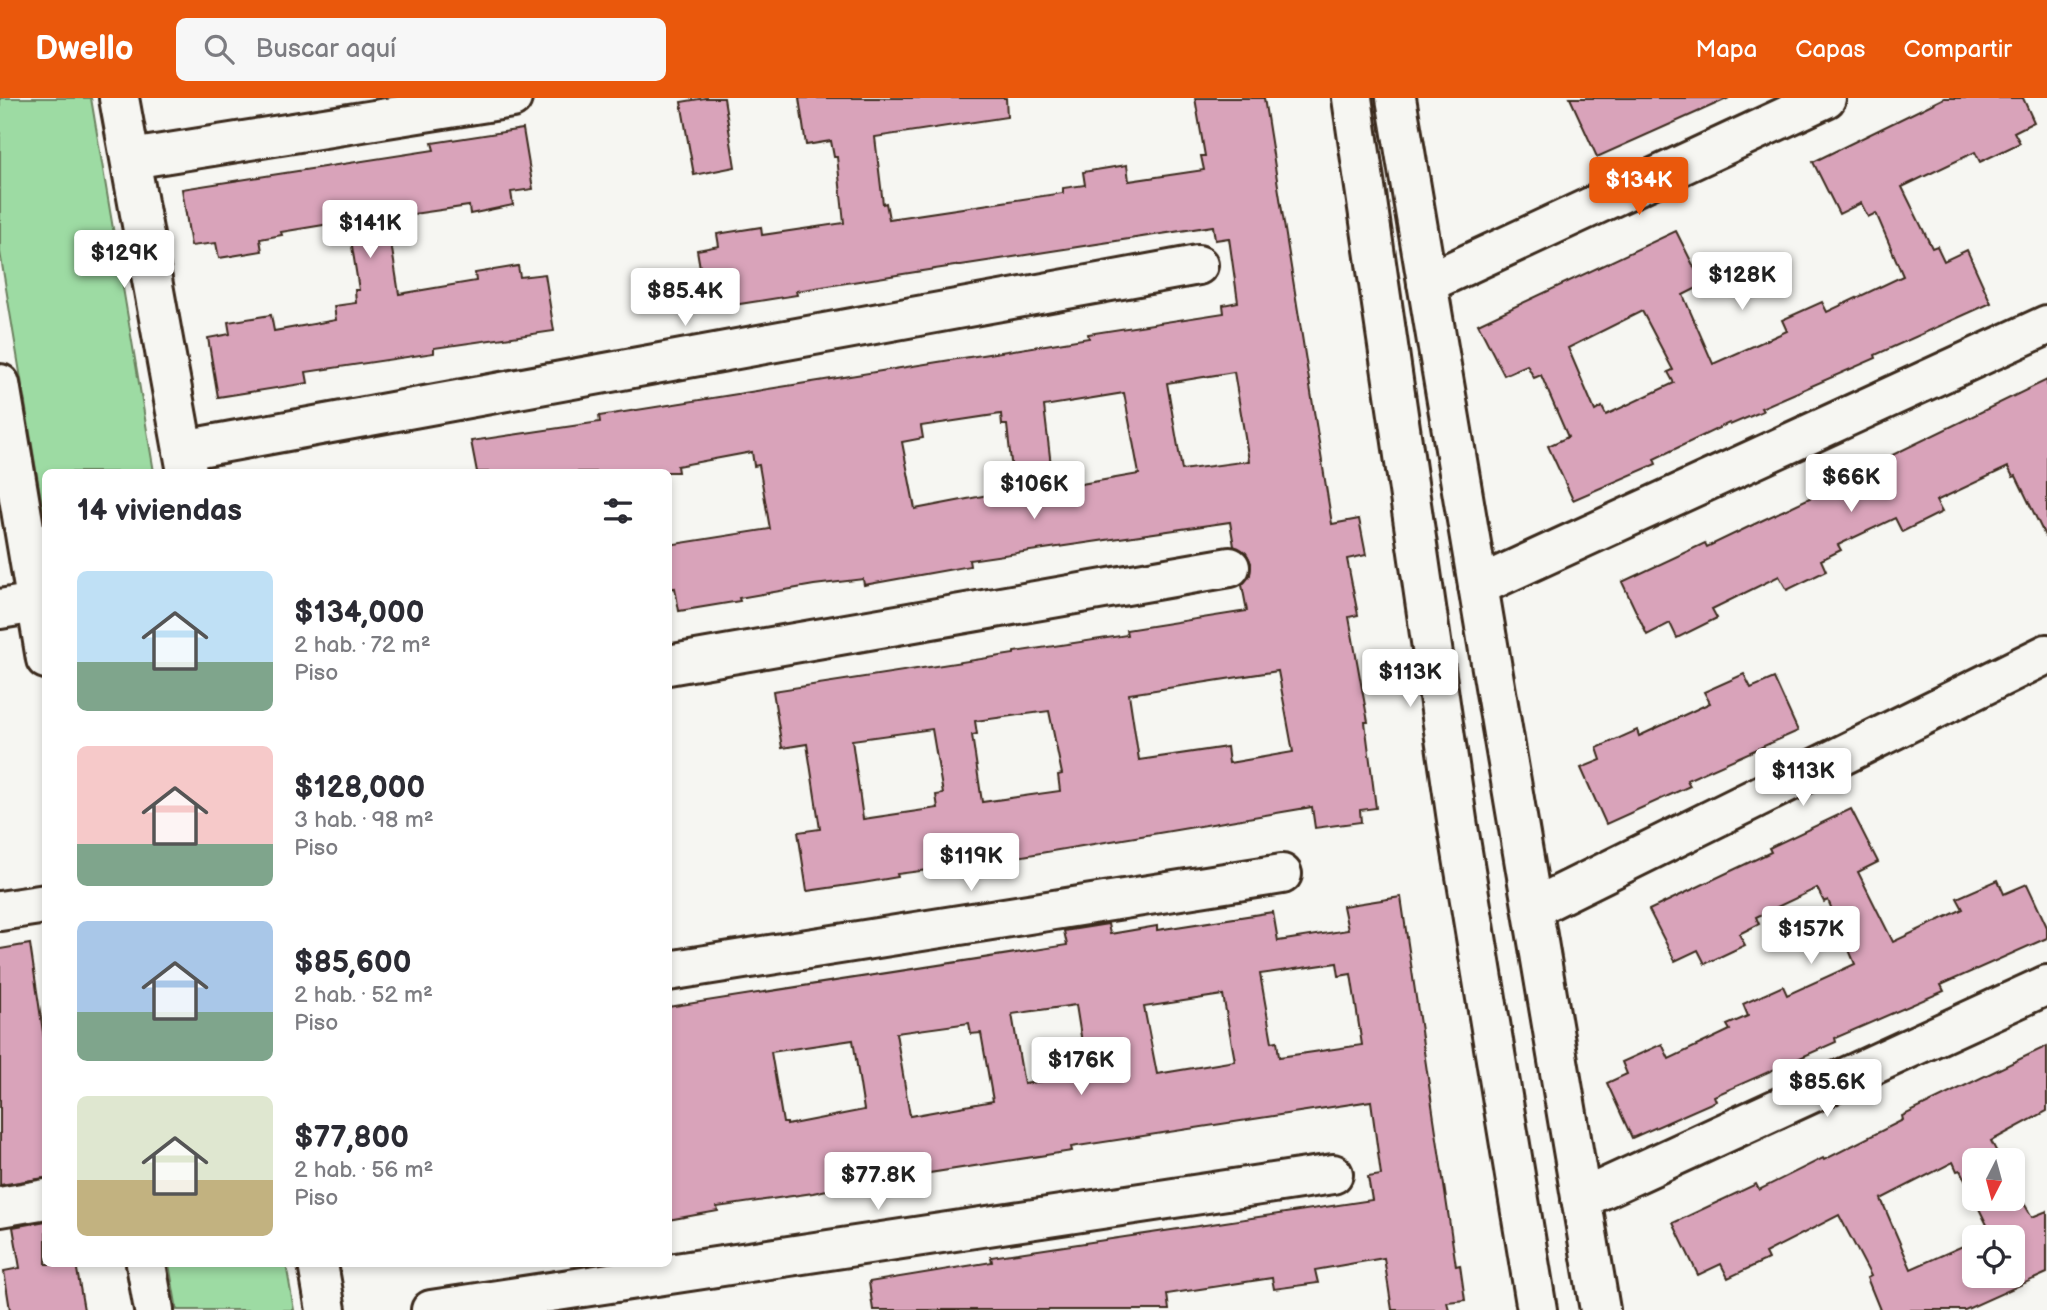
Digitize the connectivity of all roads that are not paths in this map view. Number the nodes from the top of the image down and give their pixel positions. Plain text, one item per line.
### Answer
1 (120, 98) edge
2 (512, 98) edge
3 (1352, 98) edge
4 (1396, 98) edge
5 (1826, 98) edge
6 (131, 159) junction
7 (1198, 265) dead end
8 (1427, 283) junction
9 (2047, 326) edge
10 (0, 384) edge
11 (185, 461) edge
12 (1230, 567) dead end
13 (1478, 586) junction
14 (18, 606) edge
15 (42, 651) edge
16 (2047, 654) edge
17 (672, 665) edge
18 (1517, 818) junction
19 (1458, 827) junction
20 (1282, 874) dead end
21 (42, 905) edge
22 (1533, 908) junction
23 (0, 911) edge
24 (672, 970) edge
25 (2047, 985) edge
26 (1333, 1174) dead end
27 (1581, 1199) junction
28 (42, 1200) edge
29 (0, 1207) edge
30 (147, 1267) edge
31 (319, 1267) edge
32 (154, 1310) edge
33 (326, 1310) edge
34 (431, 1310) edge
35 (1537, 1310) edge
36 (1600, 1310) edge

1 - 6 street
2 - 6 street
3 - 19 street
4 - 8 street
5 - 8 street
6 - 11 street
7 - 11 street
8 - 13 street
9 - 13 street
10 - 14 street
12 - 17 street
13 - 18 street
14 - 15 street
16 - 22 street
18 - 19 street
18 - 22 street
19 - 35 street
20 - 24 street
21 - 23 street
22 - 27 street
25 - 27 street
26 - 34 street
27 - 36 street
28 - 29 street
30 - 32 street
31 - 33 street

